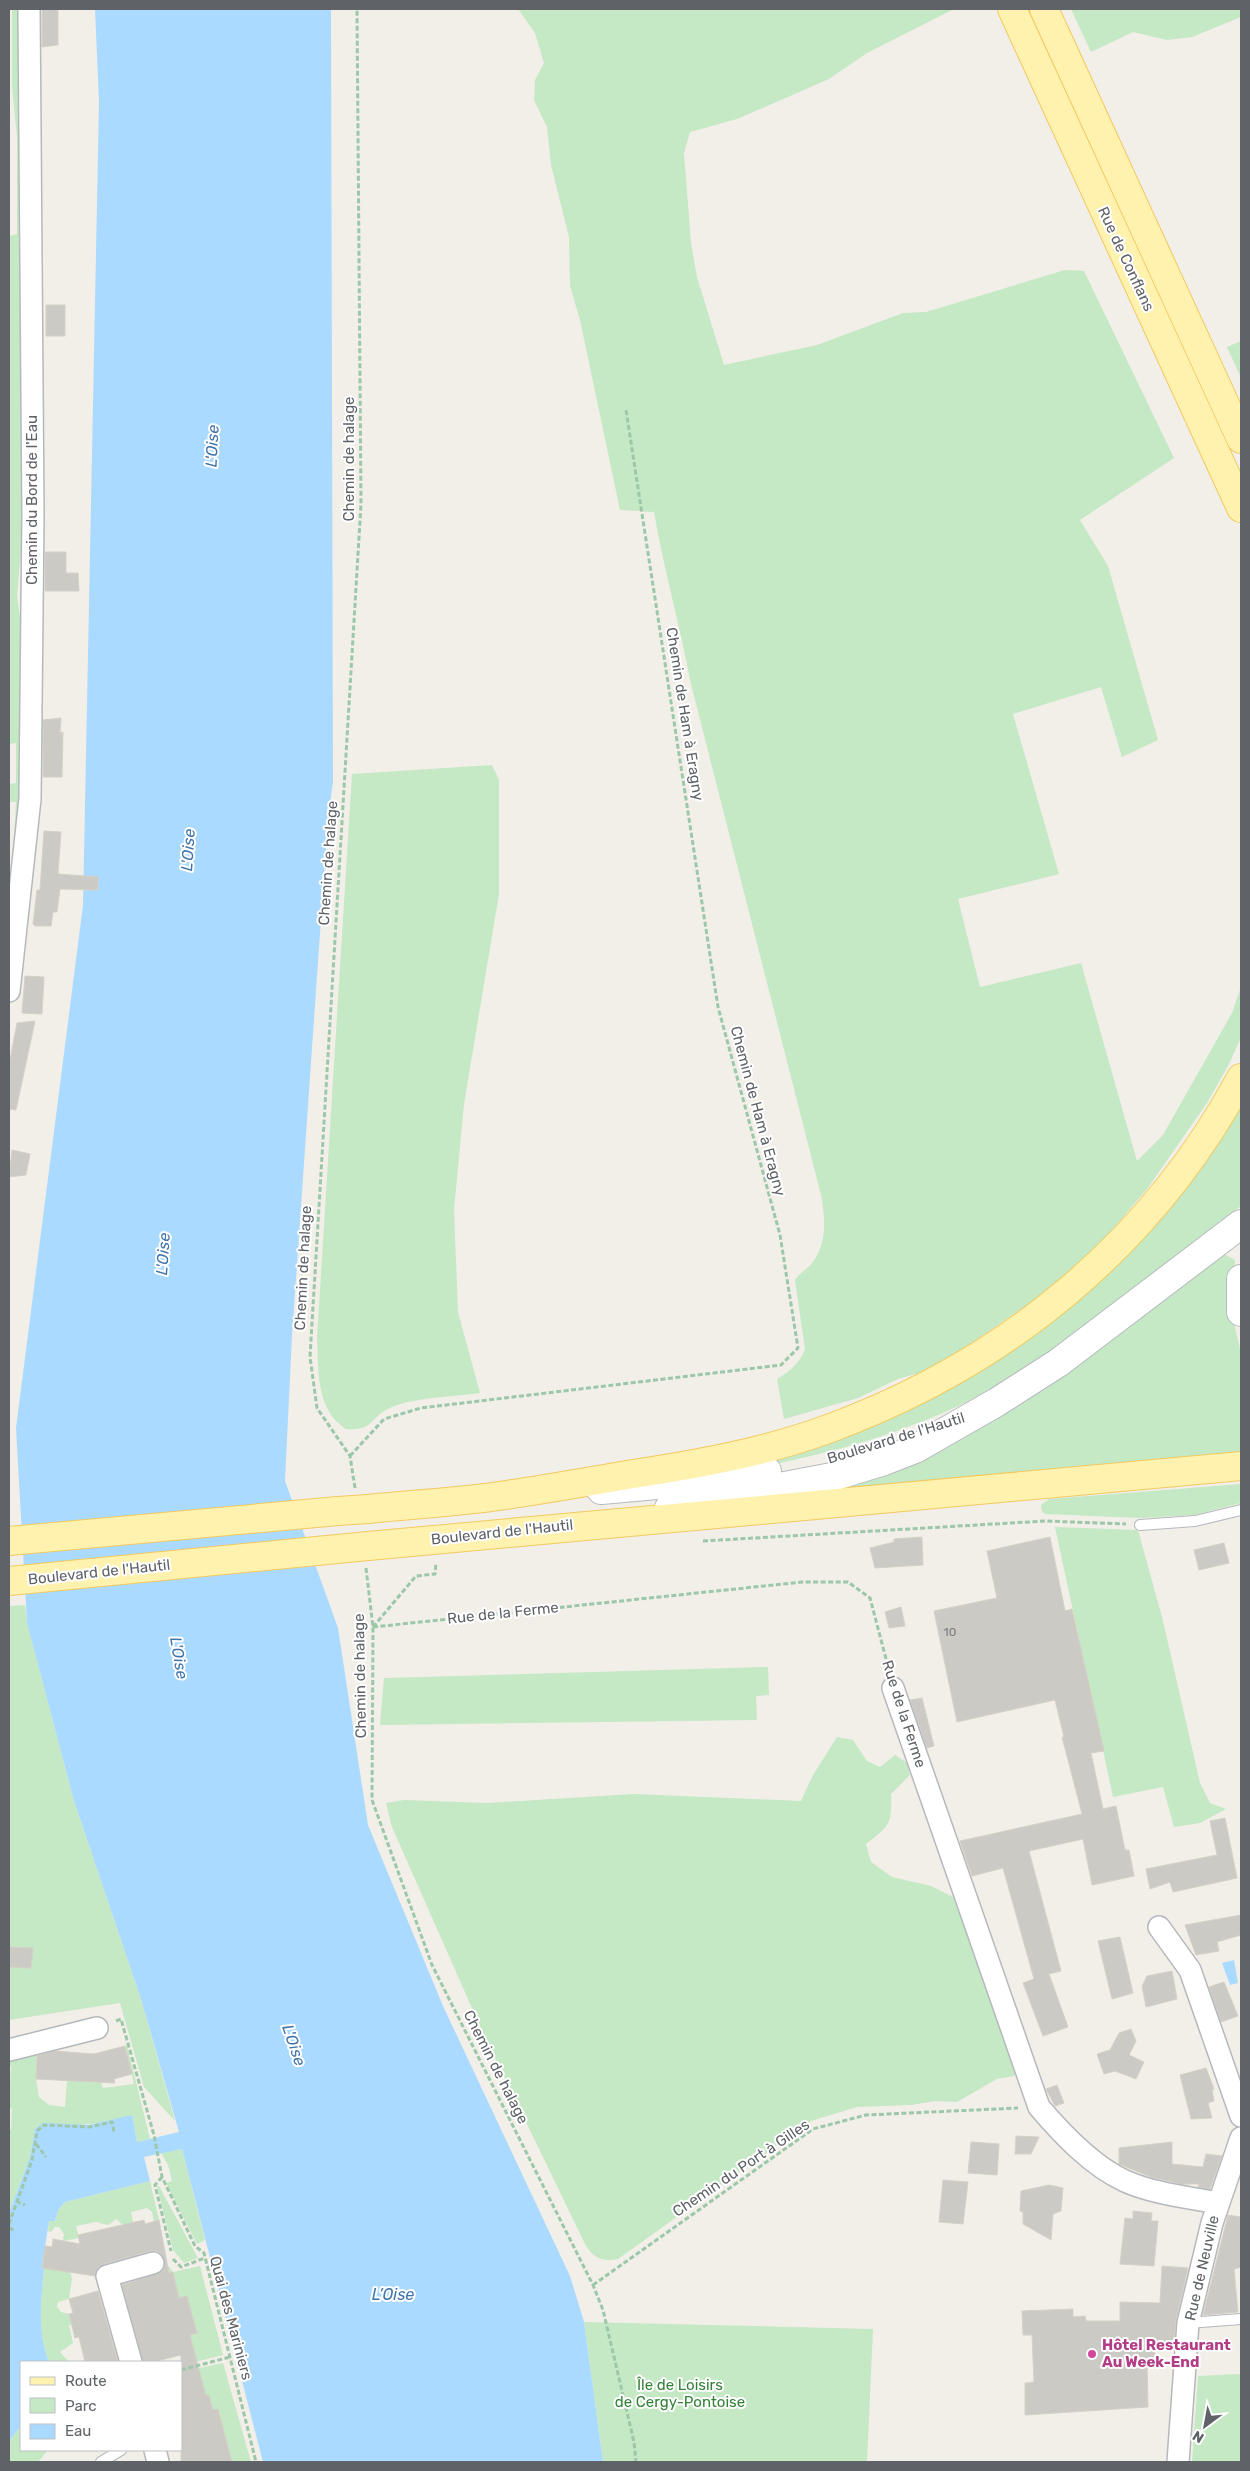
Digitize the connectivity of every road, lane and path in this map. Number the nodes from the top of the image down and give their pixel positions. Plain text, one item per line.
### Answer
1 (29, 9) edge
2 (358, 9) edge
3 (1012, 9) edge
4 (1044, 9) edge
5 (1225, 404) junction
6 (626, 410) dead end
7 (1241, 430) edge
8 (1241, 439) edge
9 (1241, 508) edge
10 (9, 991) edge
11 (1241, 1078) edge
12 (1241, 1224) edge
13 (1241, 1279) edge
14 (1241, 1312) edge
15 (978, 1413) junction
16 (350, 1456) junction
17 (1241, 1466) edge
18 (504, 1496) junction
19 (362, 1501) junction
20 (1241, 1510) edge
21 (1140, 1525) joint
22 (561, 1528) junction
23 (9, 1541) edge
24 (694, 1542) dead end
25 (367, 1553) junction
26 (436, 1558) dead end
27 (9, 1581) edge
28 (372, 1627) junction
29 (894, 1688) joint
30 (1159, 1927) dead end
31 (97, 2028) joint
32 (9, 2050) edge
33 (1039, 2107) junction
34 (1241, 2116) edge
35 (114, 2132) dead end
36 (1241, 2138) edge
37 (35, 2143) junction
38 (46, 2157) dead end
39 (162, 2177) junction
40 (16, 2201) junction
41 (1218, 2202) junction
42 (25, 2205) dead end
43 (9, 2226) edge
44 (16, 2231) dead end
45 (205, 2258) junction
46 (152, 2263) dead end
47 (593, 2285) junction
48 (1241, 2319) edge
49 (1188, 2323) junction
50 (230, 2357) junction
51 (131, 2361) edge
52 (182, 2370) edge
53 (119, 2451) edge
54 (101, 2462) edge
55 (256, 2462) edge
56 (636, 2462) edge
57 (1178, 2462) edge

1 - 10 street, Chemin du Bord de l'Eau
2 - 16 path, Chemin de halage
3 - 9 main road, Rue de Conflans
4 - 5 main road, Rue de Conflans
5 - 7 main road
5 - 8 main road
6 - 16 path, Chemin de Ham à Eragny
11 - 18 main road
12 - 15 main road, Boulevard de l'Hautil
13 - 14 main road
15 - 18 main road, Boulevard de l'Hautil
15 - 22 main road, Boulevard de l'Hautil
16 - 19 path, Chemin de halage
17 - 22 main road
18 - 19 main road, Boulevard de l'Hautil
19 - 23 main road, Boulevard de l'Hautil, bridge
20 - 21 lane
21 - 24 path
22 - 25 main road, Boulevard de l'Hautil
25 - 27 main road, Boulevard de l'Hautil, bridge
25 - 28 path, Chemin de halage
26 - 28 path
28 - 29 path, Rue de la Ferme
28 - 47 path, Chemin de halage
29 - 33 street, Rue de la Ferme
30 - 34 street
31 - 32 street
31 - 39 path, Quai des Mariniers
33 - 41 street, Rue de la Ferme
33 - 47 path, Chemin du Port à Gilles
35 - 37 path
36 - 41 street, Rue de Neuville
37 - 38 path
37 - 40 path
39 - 45 path, Quai des Mariniers
39 - 45 path
40 - 42 path
40 - 43 path
41 - 49 street, Rue de Neuville
43 - 44 path
45 - 50 path, Quai des Mariniers
46 - 51 street
47 - 56 path, Chemin de halage
48 - 49 lane
49 - 57 street, Rue de Neuville
50 - 52 path
50 - 55 path, Quai des Mariniers
53 - 54 lane

